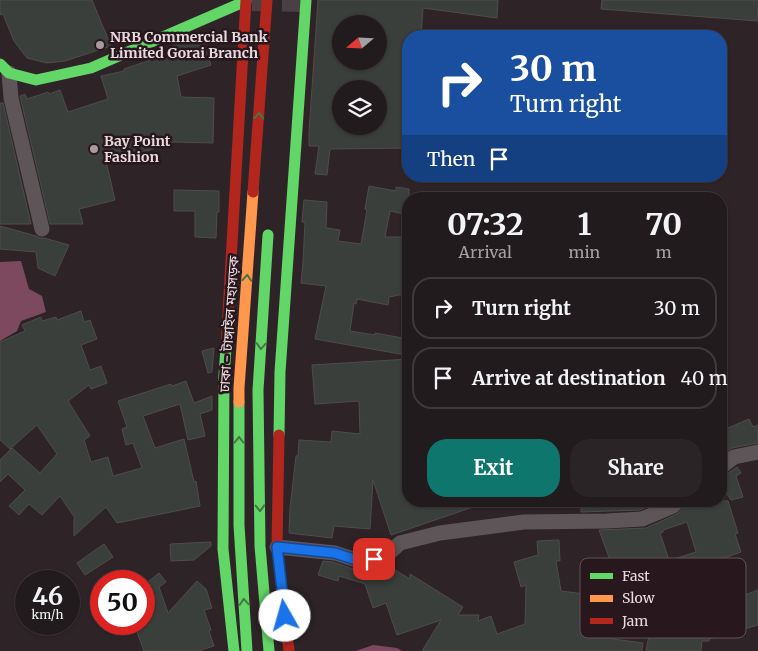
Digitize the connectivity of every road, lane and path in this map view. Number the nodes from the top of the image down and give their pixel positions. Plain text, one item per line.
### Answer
1 (267, 0) edge
2 (306, 0) edge
3 (246, 1) edge
4 (4, 68) edge
5 (6, 99) edge
6 (269, 224) dead end
7 (42, 229) dead end
8 (758, 452) edge
9 (727, 462) edge
10 (671, 507) edge
11 (277, 547) junction
12 (234, 651) edge
13 (247, 651) edge
14 (269, 651) edge
15 (289, 651) edge

13 -> 1 main road, ঢাকা - টাঙ্গাইল মহাসড়ক
2 - 11 main road
3 - 4 main road
3 - 12 main road
4 - 5 street
5 - 7 street
6 -> 14 main road
8 - 9 street
10 - 11 street
11 - 15 main road

